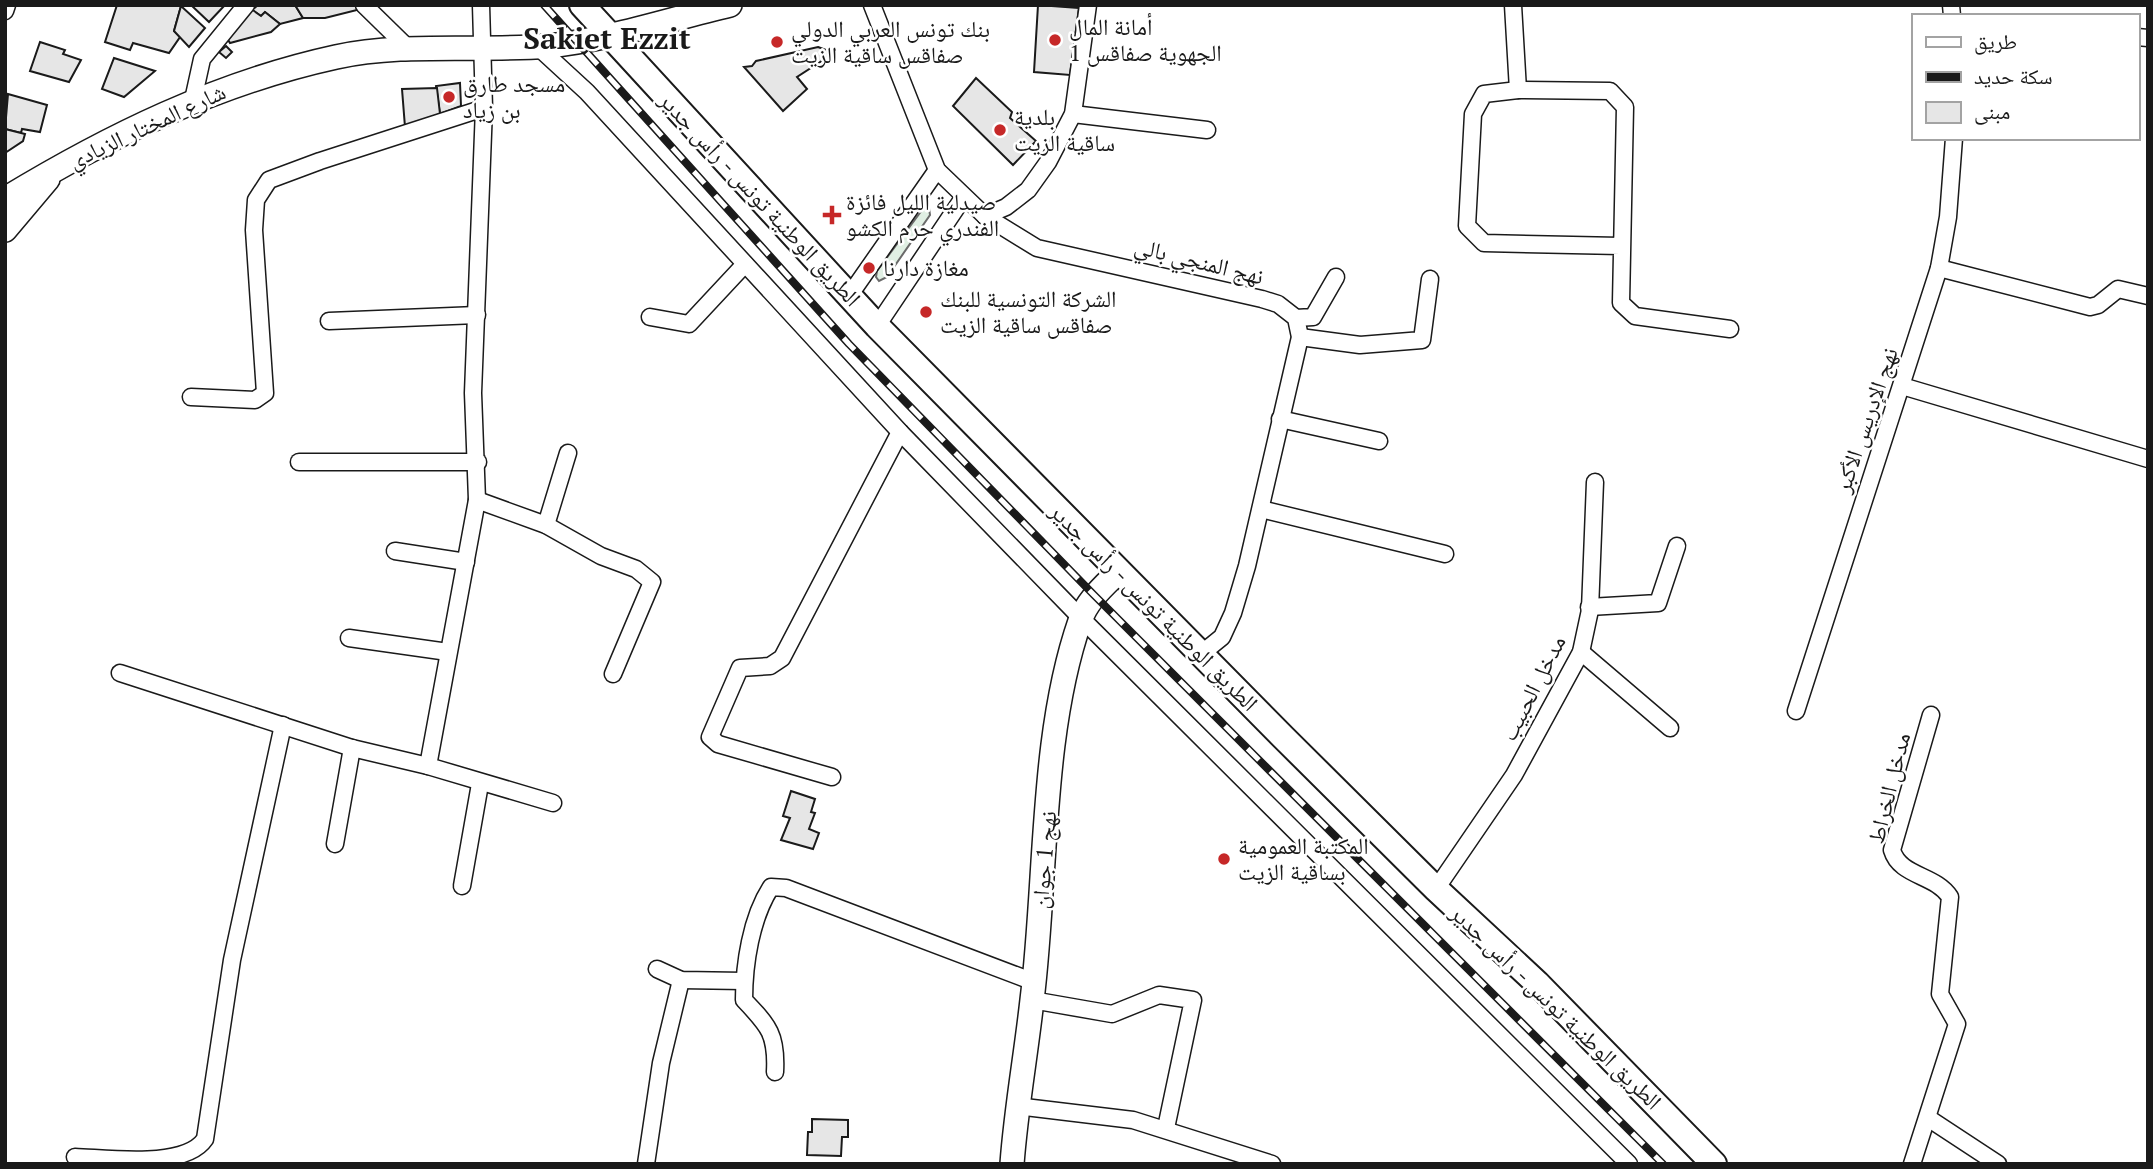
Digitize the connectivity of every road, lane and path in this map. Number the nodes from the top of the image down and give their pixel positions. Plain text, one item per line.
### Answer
1 (7, 5) edge
2 (246, 5) edge
3 (364, 5) edge
4 (481, 5) edge
5 (582, 5) edge
6 (730, 5) edge
7 (872, 5) edge
8 (1088, 5) edge
9 (1513, 5) edge
10 (5, 11) edge
11 (610, 35) junction
12 (537, 46) junction
13 (409, 49) junction
14 (484, 49) junction
15 (1518, 90) junction
16 (193, 100) junction
17 (484, 108) junction
18 (1073, 114) junction
19 (1207, 130) dead end
20 (1954, 140) edge
21 (57, 167) junction
22 (937, 170) junction
23 (963, 198) junction
24 (5, 199) edge
25 (985, 216) junction
26 (5, 230) edge
27 (1620, 246) junction
28 (745, 264) junction
29 (1939, 268) junction
30 (1336, 277) dead end
31 (1430, 279) dead end
32 (849, 296) junction
33 (2148, 296) edge
34 (477, 315) junction
35 (650, 317) dead end
36 (1296, 318) junction
37 (329, 321) dead end
38 (877, 326) junction
39 (1730, 328) dead end
40 (1300, 337) junction
41 (1902, 386) junction
42 (191, 397) dead end
43 (1280, 419) junction
44 (901, 432) junction
45 (1379, 441) dead end
46 (568, 453) dead end
47 (2148, 459) edge
48 (299, 462) dead end
49 (478, 462) junction
50 (1595, 482) dead end
51 (477, 500) junction
52 (1261, 509) junction
53 (546, 525) junction
54 (1677, 546) dead end
55 (395, 551) dead end
56 (1445, 554) dead end
57 (466, 562) junction
58 (1119, 571) junction
59 (1589, 607) junction
60 (1081, 618) junction
61 (349, 638) dead end
62 (448, 652) junction
63 (1581, 652) junction
64 (1201, 654) junction
65 (120, 673) dead end
66 (613, 674) dead end
67 (1796, 711) dead end
68 (1931, 715) dead end
69 (283, 725) junction
70 (1670, 728) dead end
71 (352, 748) junction
72 (428, 766) junction
73 (831, 777) dead end
74 (480, 784) junction
75 (553, 803) dead end
76 (335, 844) dead end
77 (462, 886) dead end
78 (1436, 889) junction
79 (657, 969) dead end
80 (681, 979) junction
81 (744, 981) junction
82 (1033, 991) junction
83 (775, 1072) dead end
84 (1016, 1105) junction
85 (1928, 1118) junction
86 (1166, 1128) junction
87 (75, 1157) dead end
88 (126, 1161) edge
89 (646, 1164) edge
90 (1012, 1164) edge
91 (1272, 1164) edge
92 (1629, 1164) edge
93 (1714, 1164) edge
94 (1912, 1164) edge
95 (1998, 1164) edge

1 - 10 street
2 - 16 street
3 - 13 street
4 - 14 street
5 - 11 main road, الطريق الوطنية تونس - رأس جدير
6 - 11 main road, شارع المختار الزيادي
7 - 22 street, نهج المنجي بالي
8 - 18 street
9 - 15 street
11 - 12 main road, شارع المختار الزيادي
11 - 32 main road, الطريق الوطنية تونس - رأس جدير
12 - 14 main road, شارع المختار الزيادي
12 - 28 street
13 - 14 main road, شارع المختار الزيادي
13 - 16 main road, شارع المختار الزيادي
14 - 17 street
15 - 27 street
15 - 27 street
16 - 21 main road, شارع المختار الزيادي
17 - 34 street
17 - 42 street
18 - 19 street
18 - 25 street
20 - 29 street, نهج الإدريس الأكبر
21 - 24 main road, شارع المختار الزيادي
21 - 26 main road, شارع المختار الزيادي
22 - 23 street, نهج المنجي بالي
22 - 32 street
23 - 25 street, نهج المنجي بالي
23 - 38 street
25 - 36 street, نهج المنجي بالي
27 - 39 street
28 - 35 street
28 - 44 street
29 - 33 street
29 - 41 street, نهج الإدريس الأكبر
30 - 36 street
31 - 40 street
32 - 38 main road, الطريق الوطنية تونس - رأس جدير
34 - 37 street
34 - 49 street
36 - 40 street
38 - 58 main road, الطريق الوطنية تونس - رأس جدير
40 - 43 street
41 - 47 street
41 - 67 street, نهج الإدريس الأكبر
43 - 45 street
43 - 52 street
44 - 60 street
44 - 73 street
46 - 53 street
48 - 49 street
49 - 51 street
50 - 59 street, مدخل الحبيب
51 - 53 street
51 - 57 street
52 - 56 street
52 - 64 street
53 - 66 street
54 - 59 street
55 - 57 street
57 - 62 street
58 - 60 main road, نهج 1 جوان
58 - 64 main road, الطريق الوطنية تونس - رأس جدير
59 - 63 street, مدخل الحبيب
60 - 82 main road, نهج 1 جوان
60 - 92 street
61 - 62 street
62 - 72 street
63 - 70 street
63 - 78 street, مدخل الحبيب
64 - 78 main road, الطريق الوطنية تونس - رأس جدير
65 - 69 street
68 - 85 street, مدخل الخراط
69 - 71 street
69 - 88 street
71 - 72 street
71 - 76 street
72 - 74 street
74 - 75 street
74 - 77 street
78 - 93 main road, الطريق الوطنية تونس - رأس جدير
79 - 80 street
80 - 81 street
80 - 89 street
81 - 82 street
81 - 83 street
82 - 84 main road, نهج 1 جوان
82 - 86 street
84 - 86 street
84 - 90 main road, نهج 1 جوان
85 - 94 street, مدخل الخراط
85 - 95 street
86 - 91 street
87 - 88 street

